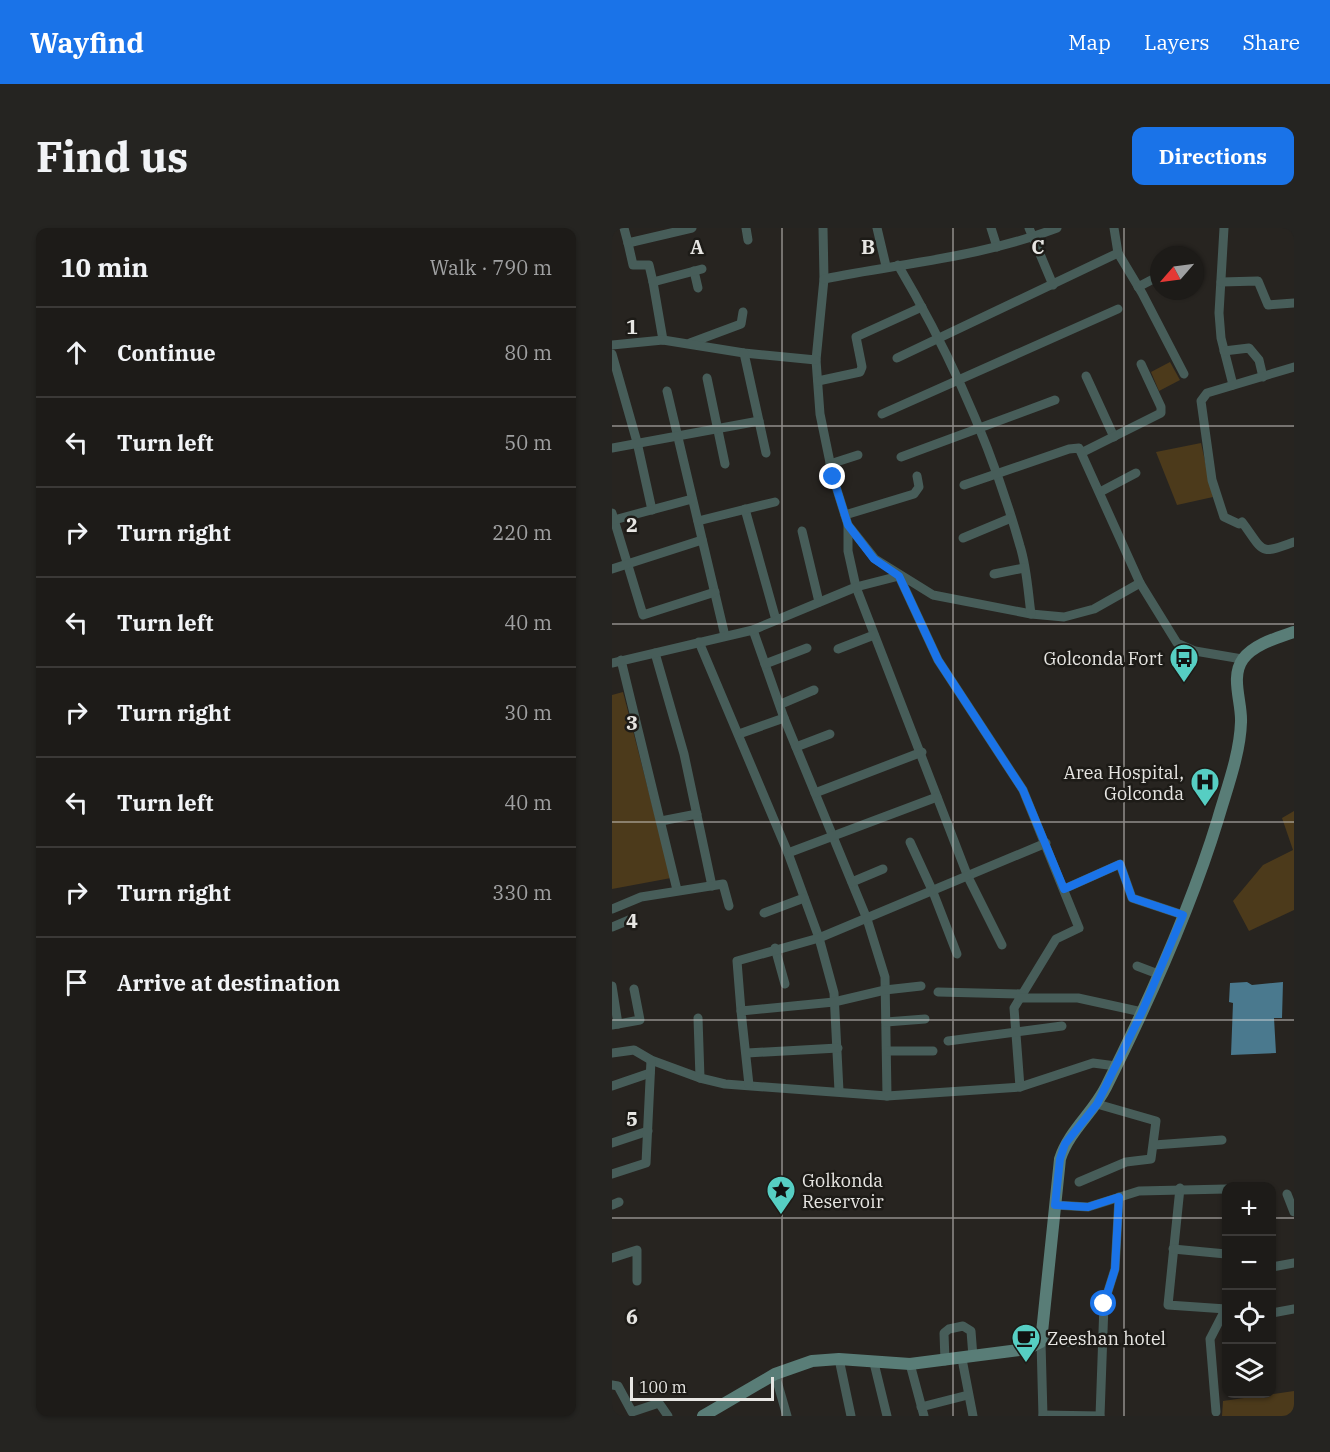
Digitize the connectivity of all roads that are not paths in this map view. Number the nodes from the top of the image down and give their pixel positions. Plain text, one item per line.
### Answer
1 (624, 228) edge
2 (687, 228) edge
3 (746, 228) edge
4 (823, 228) edge
5 (876, 228) edge
6 (991, 228) edge
7 (1057, 228) edge
8 (1114, 228) edge
9 (1224, 228) edge
10 (1031, 233) edge
11 (748, 240) dead end
12 (628, 243) junction
13 (997, 247) junction
14 (1118, 253) junction
15 (898, 265) junction
16 (886, 266) junction
17 (824, 279) junction
18 (1150, 280) edge
19 (653, 282) junction
20 (1221, 282) junction
21 (1053, 285) junction
22 (1138, 286) junction
23 (698, 288) dead end
24 (1294, 303) edge
25 (922, 307) junction
26 (1118, 309) dead end
27 (743, 312) dead end
28 (938, 339) junction
29 (663, 340) junction
30 (688, 344) junction
31 (612, 345) edge
32 (1224, 351) junction
33 (744, 353) junction
34 (612, 354) edge
35 (897, 358) dead end
36 (816, 360) junction
37 (1141, 364) dead end
38 (1294, 367) edge
39 (1184, 374) dead end
40 (1086, 376) dead end
41 (1263, 377) junction
42 (707, 378) dead end
43 (960, 380) junction
44 (818, 381) junction
45 (1233, 385) junction
46 (667, 391) dead end
47 (1054, 400) dead end
48 (882, 414) dead end
49 (759, 421) junction
50 (979, 427) junction
51 (716, 429) junction
52 (677, 437) junction
53 (1114, 437) junction
54 (637, 442) junction
55 (612, 448) edge
56 (1083, 452) junction
57 (766, 453) dead end
58 (858, 455) dead end
59 (901, 457) dead end
60 (725, 464) dead end
61 (830, 464) junction
62 (1136, 473) dead end
63 (997, 474) junction
64 (917, 476) dead end
65 (964, 485) dead end
66 (1100, 492) junction
67 (692, 499) junction
68 (775, 502) dead end
69 (745, 509) junction
70 (652, 510) junction
71 (845, 515) junction
72 (613, 517) edge
73 (1011, 518) junction
74 (698, 521) junction
75 (848, 525) junction
76 (802, 531) dead end
77 (963, 538) dead end
78 (702, 540) junction
79 (1294, 542) edge
80 (628, 564) junction
81 (1024, 568) junction
82 (612, 569) edge
83 (994, 574) dead end
84 (899, 576) junction
85 (1140, 583) junction
86 (856, 586) junction
87 (715, 592) junction
88 (819, 602) junction
89 (1030, 614) junction
90 (776, 620) junction
91 (753, 630) junction
92 (1294, 632) edge
93 (874, 635) junction
94 (725, 636) junction
95 (699, 642) junction
96 (807, 648) dead end
97 (838, 649) dead end
98 (655, 653) junction
99 (1242, 660) junction
100 (616, 661) edge
101 (765, 664) junction
102 (814, 690) dead end
103 (781, 704) junction
104 (784, 718) junction
105 (739, 734) junction
106 (830, 734) dead end
107 (796, 747) junction
108 (922, 752) junction
109 (815, 793) junction
110 (937, 797) junction
111 (697, 814) junction
112 (661, 821) junction
113 (832, 836) junction
114 (910, 842) dead end
115 (1046, 843) junction
116 (788, 853) junction
117 (883, 869) dead end
118 (968, 877) junction
119 (852, 882) junction
120 (712, 886) junction
121 (1064, 889) junction
122 (677, 890) junction
123 (933, 892) junction
124 (804, 898) junction
125 (729, 906) dead end
126 (612, 909) edge
127 (764, 913) dead end
128 (1183, 915) junction
129 (867, 919) junction
130 (629, 920) dead end
131 (612, 927) edge
132 (819, 938) junction
133 (1002, 945) dead end
134 (776, 948) junction
135 (957, 954) dead end
136 (1137, 966) dead end
137 (1158, 974) junction
138 (785, 984) dead end
139 (612, 986) edge
140 (921, 986) dead end
141 (634, 989) dead end
142 (885, 990) junction
143 (938, 992) dead end
144 (1020, 996) junction
145 (834, 1002) junction
146 (741, 1011) junction
147 (1142, 1012) junction
148 (698, 1018) dead end
149 (925, 1019) dead end
150 (886, 1022) junction
151 (615, 1024) edge
152 (1062, 1026) dead end
153 (1014, 1033) junction
154 (948, 1041) dead end
155 (838, 1048) junction
156 (887, 1051) junction
157 (933, 1051) dead end
158 (612, 1053) edge
159 (747, 1053) junction
160 (651, 1060) junction
161 (1116, 1066) junction
162 (650, 1073) junction
163 (700, 1078) junction
164 (749, 1085) junction
165 (612, 1086) edge
166 (1020, 1087) junction
167 (839, 1091) junction
168 (887, 1096) junction
169 (1097, 1104) junction
170 (648, 1131) junction
171 (1222, 1140) dead end
172 (612, 1143) edge
173 (1154, 1145) junction
174 (612, 1174) edge
175 (1079, 1182) dead end
176 (1180, 1188) junction
177 (1222, 1190) edge
178 (1287, 1194) dead end
179 (1119, 1197) junction
180 (1055, 1205) junction
181 (1294, 1212) edge
182 (1173, 1249) junction
183 (1222, 1254) edge
184 (612, 1258) edge
185 (1294, 1263) edge
186 (1276, 1266) edge
187 (637, 1281) dead end
188 (1222, 1308) edge
189 (1294, 1309) edge
190 (1276, 1312) edge
191 (1222, 1321) edge
192 (1041, 1342) junction
193 (1102, 1342) junction
194 (967, 1358) junction
195 (839, 1359) junction
196 (945, 1361) junction
197 (874, 1363) junction
198 (910, 1365) junction
199 (775, 1374) junction
200 (612, 1385) edge
201 (968, 1395) junction
202 (923, 1411) edge
203 (1216, 1412) dead end
204 (709, 1414) edge
205 (1043, 1415) edge
206 (668, 1416) edge
207 (787, 1416) edge
208 (851, 1416) edge
209 (887, 1416) edge
210 (973, 1416) edge
211 (1101, 1416) edge

1 - 12 street
2 - 12 street
3 - 11 street
4 - 17 street
5 - 16 street
6 - 13 street
7 - 10 street
8 - 14 street
9 - 20 street
10 - 13 street
10 - 21 street
12 - 19 street
13 - 15 street
14 - 21 street
14 - 22 street
15 - 16 street
15 - 25 street
16 - 17 street
17 - 36 street
18 - 22 street
19 - 23 street
19 - 29 street
20 - 24 street
20 - 32 street
21 - 28 street
22 - 39 street
25 - 28 street
25 - 44 street
26 - 43 street
27 - 30 street
28 - 35 street
28 - 43 street
29 - 30 street
29 - 31 street
30 - 33 street
32 - 41 street
32 - 45 street
33 - 36 street
33 - 49 street
34 - 54 street
36 - 44 street
37 - 53 street
38 - 41 street
40 - 53 street
41 - 45 street
42 - 51 street
43 - 48 street
43 - 50 street
44 - 61 street
45 - 79 street
46 - 52 street
47 - 50 street
49 - 51 street
49 - 57 street
50 - 59 street
50 - 63 street
51 - 52 street
51 - 60 street
52 - 54 street
52 - 67 street
53 - 56 street
54 - 55 street
54 - 70 street
56 - 63 street
56 - 66 street
58 - 61 street
61 - 71 street
62 - 66 street
63 - 65 street
63 - 73 street
64 - 71 street
66 - 85 street
67 - 70 street
67 - 74 street
68 - 69 street
69 - 74 street
69 - 90 street
70 - 72 street
71 - 75 street
72 - 80 street
73 - 77 street
73 - 81 street
74 - 78 street
75 - 84 street
75 - 86 street
76 - 88 street
78 - 80 street
78 - 87 street
80 - 82 street
80 - 87 street
81 - 83 street
81 - 89 street
84 - 86 street
84 - 89 street
84 - 115 street
85 - 89 street
85 - 99 street
86 - 88 street
86 - 93 street
87 - 94 street
88 - 90 street
90 - 91 street
91 - 94 street
91 - 101 street
92 - 99 street
93 - 97 street
93 - 108 street
94 - 95 street
95 - 98 street
95 - 105 street
96 - 101 street
98 - 100 street
98 - 111 street
99 - 128 street
100 - 112 street
101 - 103 street
102 - 103 street
103 - 104 street
104 - 105 street
104 - 107 street
105 - 116 street
106 - 107 street
107 - 109 street
108 - 109 street
108 - 110 street
109 - 113 street
110 - 113 street
110 - 118 street
111 - 112 street
111 - 120 street
112 - 122 street
113 - 116 street
113 - 119 street
114 - 123 street
115 - 118 street
115 - 121 street
116 - 124 street
117 - 119 street
118 - 123 street
118 - 133 street
119 - 129 street
120 - 122 street
120 - 125 street
121 - 128 street
121 - 144 street
122 - 126 street
123 - 129 street
123 - 135 street
124 - 127 street
124 - 132 street
128 - 137 street
129 - 132 street
129 - 142 street
130 - 131 street
132 - 134 street
132 - 145 street
134 - 138 street
134 - 146 street
136 - 137 street
137 - 147 street
139 - 151 street
140 - 142 street
141 - 151 street
142 - 145 street
142 - 150 street
143 - 144 street
144 - 147 street
144 - 153 street
145 - 146 street
145 - 155 street
146 - 159 street
147 - 161 street
148 - 163 street
149 - 150 street
150 - 156 street
152 - 153 street
153 - 154 street
153 - 166 street
155 - 159 street
155 - 167 street
156 - 157 street
156 - 168 street
158 - 160 street
159 - 164 street
160 - 162 street
160 - 163 street
161 - 166 street
161 - 169 street
162 - 165 street
162 - 170 street
163 - 164 street
164 - 167 street
166 - 168 street
167 - 168 street
169 - 173 street
169 - 180 street
170 - 172 street
170 - 174 street
171 - 173 street
173 - 175 street
176 - 177 street
176 - 179 street
176 - 182 street
178 - 181 street
179 - 180 street
179 - 193 street
180 - 192 street
182 - 183 street
182 - 188 street
184 - 187 street
185 - 186 street
189 - 190 street
191 - 203 street
192 - 193 street
192 - 194 street
192 - 205 street
193 - 211 street
194 - 196 street
194 - 196 street
194 - 201 street
195 - 197 street
195 - 199 street
195 - 208 street
196 - 198 street
197 - 198 street
197 - 209 street
198 - 202 street
199 - 204 street
199 - 207 street
200 - 206 street
201 - 202 street
201 - 210 street
205 - 211 street

